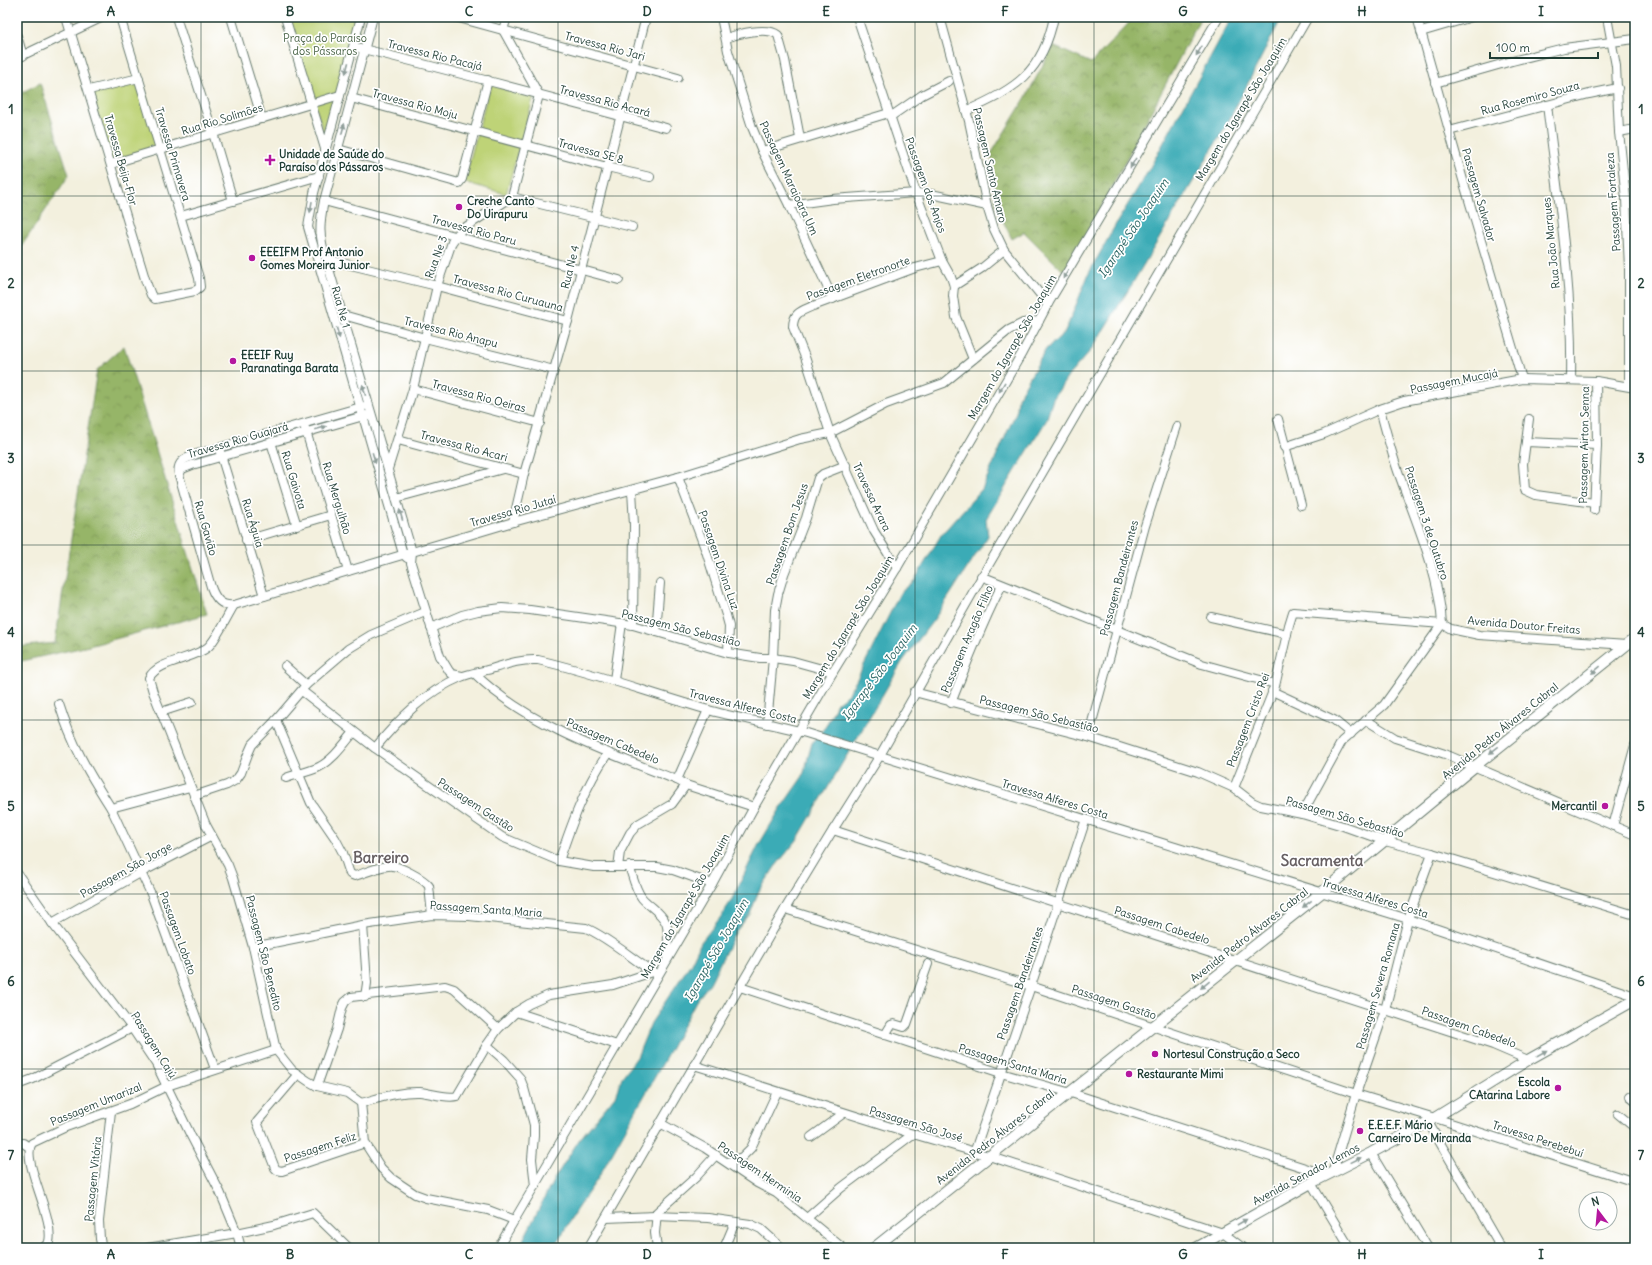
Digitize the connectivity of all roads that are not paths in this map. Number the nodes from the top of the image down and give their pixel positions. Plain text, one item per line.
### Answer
1 (66, 17) edge
2 (103, 17) edge
3 (120, 17) edge
4 (176, 17) edge
5 (231, 17) edge
6 (286, 17) edge
7 (361, 17) edge
8 (373, 17) edge
9 (455, 17) edge
10 (507, 17) edge
11 (646, 17) edge
12 (721, 17) edge
13 (857, 17) edge
14 (940, 17) edge
15 (1054, 17) edge
16 (1219, 17) edge
17 (1308, 17) edge
18 (1417, 17) edge
19 (1472, 17) edge
20 (1607, 17) edge
21 (503, 30) junction
22 (71, 32) junction
23 (1421, 32) junction
24 (17, 36) edge
25 (726, 38) junction
26 (1635, 39) edge
27 (1612, 42) junction
28 (353, 46) junction
29 (364, 49) junction
30 (20, 57) edge
31 (634, 65) junction
32 (138, 78) junction
33 (678, 78) dead end
34 (488, 80) junction
35 (949, 81) dead end
36 (1435, 83) junction
37 (1618, 88) junction
38 (89, 90) junction
39 (340, 95) junction
40 (539, 95) junction
41 (351, 98) junction
42 (311, 104) junction
43 (1547, 105) junction
44 (966, 111) junction
45 (890, 115) junction
46 (621, 116) junction
47 (262, 119) junction
48 (666, 128) dead end
49 (1635, 129) edge
50 (474, 130) junction
51 (1449, 131) junction
52 (1619, 132) junction
53 (214, 133) junction
54 (800, 138) junction
55 (526, 145) junction
56 (160, 149) junction
57 (338, 149) junction
58 (762, 151) junction
59 (326, 152) junction
60 (110, 164) junction
61 (607, 167) junction
62 (319, 176) junction
63 (650, 177) dead end
64 (314, 191) junction
65 (916, 193) junction
66 (325, 197) junction
67 (512, 197) junction
68 (233, 201) junction
69 (790, 205) junction
70 (987, 206) junction
71 (181, 216) junction
72 (594, 218) junction
73 (632, 227) dead end
74 (455, 236) junction
75 (1004, 250) junction
76 (326, 259) junction
77 (942, 262) junction
78 (581, 270) junction
79 (619, 280) dead end
80 (437, 286) junction
81 (954, 286) junction
82 (189, 292) joint
83 (833, 299) junction
84 (1048, 304) junction
85 (342, 315) junction
86 (568, 321) junction
87 (1039, 321) junction
88 (793, 327) joint
89 (425, 338) junction
90 (974, 359) junction
91 (554, 370) junction
92 (1522, 378) junction
93 (1572, 380) junction
94 (1596, 381) junction
95 (1632, 387) edge
96 (413, 389) junction
97 (368, 405) junction
98 (359, 407) junction
99 (1380, 409) junction
100 (371, 414) junction
101 (362, 417) junction
102 (1278, 419) dead end
103 (1529, 419) dead end
104 (304, 423) junction
105 (540, 423) junction
106 (1176, 426) dead end
107 (306, 432) junction
108 (830, 433) junction
109 (268, 440) junction
110 (398, 440) junction
111 (1526, 442) junction
112 (1597, 445) junction
113 (1284, 447) junction
114 (219, 448) junction
115 (222, 456) junction
116 (846, 465) junction
117 (388, 469) junction
118 (504, 469) junction
119 (524, 474) junction
120 (179, 475) junction
121 (678, 477) junction
122 (632, 490) junction
123 (396, 498) junction
124 (1301, 506) dead end
125 (331, 515) junction
126 (513, 522) junction
127 (297, 526) junction
128 (246, 540) junction
129 (412, 552) junction
130 (403, 554) junction
131 (411, 563) junction
132 (897, 568) junction
133 (348, 571) junction
134 (982, 576) junction
135 (660, 583) dead end
136 (1002, 584) junction
137 (264, 596) junction
138 (234, 605) junction
139 (425, 612) junction
140 (1293, 612) joint
141 (1211, 617) dead end
142 (622, 623) junction
143 (1442, 624) junction
144 (633, 626) junction
145 (431, 628) junction
146 (1117, 630) junction
147 (656, 632) junction
148 (1287, 634) junction
149 (1635, 638) edge
150 (1631, 646) edge
151 (728, 653) junction
152 (773, 658) junction
153 (286, 666) dead end
154 (832, 672) junction
155 (474, 674) junction
156 (462, 676) junction
157 (614, 680) junction
158 (304, 688) junction
159 (1273, 688) junction
160 (914, 692) junction
161 (192, 702) dead end
162 (951, 703) junction
163 (59, 704) dead end
164 (708, 710) junction
165 (161, 712) junction
166 (276, 720) junction
167 (1366, 720) junction
168 (766, 724) junction
169 (354, 732) junction
170 (802, 732) junction
171 (1351, 734) junction
172 (1088, 737) junction
173 (1635, 745) edge
174 (375, 748) junction
175 (608, 753) junction
176 (876, 756) junction
177 (1474, 767) junction
178 (299, 774) junction
179 (286, 778) dead end
180 (677, 780) junction
181 (686, 785) junction
182 (190, 787) junction
183 (1234, 788) junction
184 (194, 796) junction
185 (754, 806) junction
186 (111, 808) junction
187 (1302, 814) junction
188 (1086, 819) junction
189 (1613, 826) junction
190 (833, 830) junction
191 (1635, 835) edge
192 (212, 836) junction
193 (1385, 841) junction
194 (1432, 853) junction
195 (559, 861) junction
196 (629, 866) junction
197 (618, 867) junction
198 (142, 872) junction
199 (17, 873) edge
200 (712, 884) junction
201 (1321, 893) junction
202 (1059, 903) junction
203 (785, 909) junction
204 (432, 914) junction
205 (1635, 915) edge
206 (1408, 919) junction
207 (52, 923) junction
208 (363, 925) junction
209 (253, 947) junction
210 (667, 960) junction
211 (1235, 960) junction
212 (928, 964) dead end
213 (655, 974) junction
214 (1031, 986) junction
215 (740, 987) junction
216 (1635, 996) edge
217 (365, 997) junction
218 (1635, 1000) edge
219 (1385, 1010) junction
220 (516, 1012) junction
221 (1154, 1026) junction
222 (132, 1028) junction
223 (498, 1029) junction
224 (885, 1035) junction
225 (487, 1045) junction
226 (617, 1045) junction
227 (276, 1050) junction
228 (1528, 1060) junction
229 (694, 1065) junction
230 (215, 1069) junction
231 (298, 1074) junction
232 (1001, 1074) junction
233 (17, 1085) edge
234 (167, 1086) junction
235 (317, 1086) junction
236 (777, 1092) junction
237 (1071, 1093) junction
238 (1356, 1094) junction
239 (361, 1103) junction
240 (111, 1111) junction
241 (844, 1113) junction
242 (1618, 1114) dead end
243 (1431, 1120) junction
244 (660, 1123) junction
245 (1635, 1128) edge
246 (913, 1134) junction
247 (811, 1137) dead end
248 (17, 1143) edge
249 (365, 1143) junction
250 (29, 1147) junction
251 (974, 1153) junction
252 (1370, 1153) junction
253 (716, 1155) junction
254 (989, 1156) junction
255 (728, 1162) junction
256 (1330, 1173) junction
257 (1635, 1182) edge
258 (1311, 1183) junction
259 (535, 1186) junction
260 (655, 1216) junction
261 (606, 1218) junction
262 (806, 1218) junction
263 (514, 1220) junction
264 (735, 1222) junction
265 (237, 1233) junction
266 (1223, 1233) junction
267 (43, 1248) edge
268 (102, 1248) edge
269 (147, 1248) edge
270 (241, 1248) edge
271 (349, 1248) edge
272 (498, 1248) edge
273 (588, 1248) edge
274 (657, 1248) edge
275 (724, 1248) edge
276 (782, 1248) edge
277 (843, 1248) edge
278 (874, 1248) edge
279 (1196, 1248) edge
280 (1243, 1248) edge
281 (1350, 1248) edge
282 (1428, 1248) edge
283 (1501, 1248) edge

1 - 22 street, Travessa Beija-Flor
2 - 22 street
3 - 32 street, Travessa Primavera
4 - 53 street
5 - 47 street
6 - 42 street
7 - 28 street, Rua Ne 1
8 - 29 street, Rua Ne 1
9 - 21 street, Travessa Rio Jari
10 - 21 street
11 - 31 street, Rua Ne 4
12 - 25 street, Passagem Marajoara Um
13 - 45 street, Passagem dos Anjos
14 - 44 street, Passagem Santo Amaro
15 - 44 street
16 -> 84 street, Margem do Igarapé São Joaquim
17 - 134 street, Margem do Igarapé São Joaquim
18 - 23 street, Passagem Salvador
19 - 23 street
20 - 27 street, Passagem Fortaleza
21 - 31 street, Travessa Rio Jari
21 - 40 street
22 - 30 street
22 - 38 street, Travessa Beija-Flor
23 - 36 street, Passagem Salvador
24 - 30 street
25 - 54 street
25 - 58 street, Passagem Marajoara Um
26 - 27 street
27 - 36 street
27 - 37 street, Passagem Fortaleza
28 - 29 street, Travessa Rio Pacajá
28 -> 39 street, Rua Ne 1
29 - 34 street, Travessa Rio Pacajá
29 - 41 street, Rua Ne 1
31 - 33 street, Travessa Rio Jari
31 - 46 street, Rua Ne 4
32 - 38 street
32 - 56 street, Travessa Primavera
34 - 40 street, Travessa Rio Pacajá
34 - 50 street
35 - 45 street
36 - 51 street, Passagem Salvador
37 - 43 street, Rua Rosemiro Souza
37 - 52 street, Passagem Fortaleza
38 - 60 street, Travessa Beija-Flor
39 - 42 street, Rua Rio Solimões
39 - 59 street, Rua Ne 1
40 - 46 street, Travessa Rio Acará
40 - 55 street
41 - 50 street, Travessa Rio Moju
57 -> 41 street, Rua Ne 1
42 - 47 street, Rua Rio Solimões
42 - 59 street
43 - 51 street, Rua Rosemiro Souza
43 - 93 street, Rua João Marques
44 - 70 street, Passagem Santo Amaro
45 - 54 street
45 - 65 street, Passagem dos Anjos
46 - 48 street, Travessa Rio Acará
46 - 61 street, Rua Ne 4
47 - 53 street, Rua Rio Solimões
49 - 52 street
50 - 55 street, Travessa Rio Moju
50 - 57 street
51 - 92 street, Passagem Salvador
52 - 95 street, Passagem Fortaleza
53 - 56 street, Rua Rio Solimões
53 - 68 street
54 - 58 street
55 - 61 street, Travessa SE 8
55 - 67 street
56 - 60 street, Rua Rio Solimões
56 - 71 street, Travessa Primavera
57 - 66 street, Rua Ne 1
58 - 69 street, Passagem Marajoara Um
59 - 62 street, Rua Ne 1
60 - 82 street, Travessa Beija-Flor
61 - 63 street, Travessa SE 8
61 - 72 street, Rua Ne 4
62 - 64 street, Rua Ne 1
62 - 68 street
64 - 66 street, Travessa Rio Paru
64 -> 98 street, Rua Ne 1
65 - 69 street
65 - 70 street
65 - 77 street, Passagem dos Anjos
66 - 74 street, Travessa Rio Paru
66 - 76 street, Rua Ne 1
67 - 72 street
67 - 74 street, Rua Ne 3
68 - 71 street
69 - 83 street, Passagem Marajoara Um
70 - 75 street, Passagem Santo Amaro
71 - 82 street, Travessa Primavera
72 - 73 street
72 - 78 street, Rua Ne 4
74 - 78 street, Travessa Rio Paru
74 - 80 street, Rua Ne 3
75 - 81 street
75 - 84 street, Passagem Santo Amaro
76 - 80 street, Travessa Rio Curuauna
76 - 85 street, Rua Ne 1
77 - 81 street, Passagem dos Anjos
77 - 83 street, Passagem Eletronorte
78 - 79 street, Travessa Rio Paru
78 - 86 street, Rua Ne 4
80 - 86 street, Travessa Rio Curuauna
80 - 89 street, Rua Ne 3
81 - 90 street, Passagem dos Anjos
83 - 88 street, Passagem Eletronorte
84 - 87 street, Margem do Igarapé São Joaquim
85 - 89 street, Travessa Rio Anapu
97 -> 85 street, Rua Ne 1
86 - 91 street, Rua Ne 4
87 - 90 street, Travessa Rio Jutaí
87 -> 132 street, Margem do Igarapé São Joaquim
88 - 108 street, Travessa Arara
89 - 91 street, Travessa Rio Anapu
89 - 96 street, Rua Ne 3
90 - 108 street, Travessa Rio Jutaí
91 - 105 street, Rua Ne 4
92 - 93 street, Passagem Mucajá
92 - 99 street, Passagem Mucajá
93 - 94 street, Passagem Mucajá
94 - 95 street, Passagem Mucajá
94 - 112 street, Passagem Airton Senna
96 - 105 street, Travessa Rio Oeiras
96 - 110 street, Rua Ne 3
97 - 98 street, Travessa Rio Guajará
97 - 100 street, Rua Ne 1
98 - 101 street, Rua Ne 1
98 - 104 street, Travessa Rio Guajará
99 - 113 street, Passagem Mucajá
99 - 143 street, Passagem 3 de Outubro
100 - 101 street, Travessa Rio Guajará
100 - 117 street, Rua Ne 1
107 -> 101 street, Travessa Rio Guajará
101 -> 130 street, Rua Ne 1
102 - 113 street
103 - 111 street
104 - 107 street, Rua Mergulhão
104 - 109 street, Travessa Rio Guajará
105 - 119 street, Rua Ne 4
106 - 146 street, Passagem Bandeirantes
107 - 109 street, Travessa Rio Guajará
107 - 125 street, Rua Mergulhão
108 - 116 street, Travessa Arara
108 - 121 street, Travessa Rio Jutaí
109 - 114 street, Travessa Rio Guajará
109 - 115 street, Travessa Rio Guajará
109 - 127 street, Rua Gaivota
110 - 117 street, Rua Ne 3
110 - 118 street, Travessa Rio Acari
111 - 112 street
111 - 112 street, Passagem Airton Senna
113 - 124 street
114 - 115 street, Rua Águia
114 - 120 street, Travessa Rio Guajará
115 - 120 street, Travessa Rio Guajará
115 - 128 street, Rua Águia
116 - 132 street, Travessa Arara
116 - 152 street, Passagem Bom Jesus
117 - 123 street, Rua Ne 1
118 - 119 street, Travessa Rio Acari
118 - 123 street
119 - 126 street, Rua Ne 4
120 - 138 street, Rua Gavião
121 - 122 street, Travessa Rio Jutaí
121 - 151 street, Passagem Divina Luz
122 - 126 street, Travessa Rio Jutaí
122 - 144 street
129 -> 123 street, Rua Ne 1
125 - 127 street
125 - 133 street, Rua Mergulhão
126 - 129 street, Travessa Rio Jutaí
127 - 128 street
128 - 137 street, Rua Águia
129 - 130 street, Travessa Rio Jutaí
129 - 131 street
130 - 131 street
130 - 133 street, Travessa Rio Jutaí
131 - 139 street
132 - 154 street, Margem do Igarapé São Joaquim
133 - 137 street, Travessa Rio Jutaí
134 - 136 street
134 - 160 street, Margem do Igarapé São Joaquim
135 - 147 street
136 - 146 street
136 - 162 street, Passagem Aragão Filho
137 - 138 street, Travessa Rio Jutaí
138 - 165 street, Passagem São Benedito
139 - 145 street
139 - 158 street
140 - 143 street, Avenida Doutor Freitas
140 - 148 street, Passagem Cristo Rei
141 - 148 street
142 - 144 street, Passagem São Sebastião
142 - 145 street, Passagem São Sebastião
142 - 157 street
143 - 150 street, Avenida Doutor Freitas
143 - 167 street
144 - 147 street, Passagem São Sebastião
145 - 156 street
146 - 159 street
146 - 172 street, Passagem Bandeirantes
147 - 151 street, Passagem São Sebastião
148 - 159 street, Passagem Cristo Rei
149 - 150 main road, Avenida Pedro Álvares Cabral
150 -> 177 main road, Avenida Pedro Álvares Cabral
151 - 152 street, Passagem São Sebastião
152 - 154 street, Passagem São Sebastião
152 - 168 street, Passagem Bom Jesus
153 - 158 street, Passagem Gastão
154 - 170 street, Margem do Igarapé São Joaquim
155 - 156 street, Travessa Alferes Costa
155 - 157 street, Travessa Alferes Costa
155 - 175 street, Passagem Cabedelo
156 - 174 street, Travessa Alferes Costa
157 - 164 street, Travessa Alferes Costa
158 - 166 street
158 - 169 street, Passagem Gastão
159 - 171 street
159 - 183 street, Passagem Cristo Rei
160 - 162 street, Passagem São Sebastião
160 - 176 street, Margem do Igarapé São Joaquim
161 - 165 street
162 - 172 street, Passagem São Sebastião
163 - 186 street, Passagem Lobato
164 - 168 street, Travessa Alferes Costa
164 - 180 street
165 - 182 street, Passagem São Benedito
166 - 178 street
166 - 184 street
167 - 171 street
167 - 177 street
168 - 170 street, Travessa Alferes Costa
169 - 174 street, Passagem Gastão
169 - 178 street
170 - 176 street, Travessa Alferes Costa
170 - 185 street, Margem do Igarapé São Joaquim
171 - 187 street
172 - 183 street, Passagem São Sebastião
173 - 189 street
174 - 195 street, Passagem Gastão
175 - 180 street, Passagem Cabedelo
175 - 195 street
176 - 188 street, Travessa Alferes Costa
176 - 190 street, Margem do Igarapé São Joaquim
177 - 189 street
177 - 193 main road, Avenida Pedro Álvares Cabral
178 - 179 street
178 - 204 street
180 - 181 street, Passagem Cabedelo
181 - 185 street, Passagem Cabedelo
181 - 197 street
182 - 184 street, Passagem São Benedito
182 - 186 street
183 - 187 street, Passagem São Sebastião
184 - 192 street, Passagem São Benedito
185 - 200 street, Margem do Igarapé São Joaquim
186 - 198 street, Passagem Lobato
187 - 193 street, Passagem São Sebastião
188 - 201 street, Travessa Alferes Costa
188 - 202 street, Passagem Bandeirantes
189 - 191 street
190 - 202 street, Passagem Cabedelo
190 - 203 street, Margem do Igarapé São Joaquim
192 - 198 street, Passagem São Jorge
192 - 209 street, Passagem São Benedito
193 - 194 street, Passagem São Sebastião
193 - 201 main road, Avenida Pedro Álvares Cabral
194 - 205 street, Passagem São Sebastião
194 - 206 street, Passagem Severa Romana
195 - 197 street, Passagem Gastão
196 - 197 street, Passagem Gastão
196 - 200 street, Passagem Gastão
196 - 210 street
198 - 207 street, Passagem São Jorge
198 - 230 street, Passagem Lobato
199 - 207 street, Passagem Cajú
200 - 210 street, Margem do Igarapé São Joaquim
201 - 206 street, Travessa Alferes Costa
201 -> 211 main road, Avenida Pedro Álvares Cabral
202 - 211 street, Passagem Cabedelo
202 - 214 street, Passagem Bandeirantes
203 - 214 street, Passagem Gastão
203 - 215 street, Margem do Igarapé São Joaquim
204 - 208 street, Passagem Santa Maria
204 - 213 street, Passagem Santa Maria
206 - 216 street, Travessa Alferes Costa
206 - 219 street, Passagem Severa Romana
207 - 222 street, Passagem Cajú
208 - 209 street, Passagem Santa Maria
208 - 217 street
209 - 227 street, Passagem São Benedito
210 - 213 street, Margem do Igarapé São Joaquim
211 - 219 street, Passagem Cabedelo
211 -> 221 main road, Avenida Pedro Álvares Cabral
212 - 224 street
213 - 220 street
213 - 226 street, Margem do Igarapé São Joaquim
214 - 221 street, Passagem Gastão
214 - 232 street, Passagem Bandeirantes
215 - 224 street, Passagem Santa Maria
215 - 229 street, Margem do Igarapé São Joaquim
217 - 223 street
217 - 235 street
228 -> 218 main road, Avenida Senador Lemos
219 - 228 street, Passagem Cabedelo
219 - 238 street, Passagem Severa Romana
220 - 223 street
220 - 226 street
221 - 237 main road, Avenida Pedro Álvares Cabral
221 - 238 street, Passagem Gastão
222 - 233 street
222 - 234 street, Passagem Cajú
223 - 225 street
224 - 232 street, Passagem Santa Maria
225 - 239 street
225 - 259 street
226 - 259 street, Margem do Igarapé São Joaquim
227 - 230 street, Passagem Umarizal
227 - 231 street, Passagem São Benedito
228 - 243 main road, Avenida Senador Lemos
229 - 236 street, Passagem São José
229 - 244 street, Margem do Igarapé São Joaquim
230 - 234 street, Passagem Umarizal
231 - 235 street, Passagem São Benedito
231 - 249 street, Passagem Feliz
232 - 237 street, Passagem Santa Maria
232 - 251 street, Passagem Bandeirantes
234 - 240 street, Passagem Umarizal
234 - 265 street, Passagem Cajú
235 - 239 street, Passagem São Benedito
236 - 241 street, Passagem São José
236 - 255 street
237 - 254 main road, Avenida Pedro Álvares Cabral
237 - 256 street, Passagem Santa Maria
238 - 243 street, Passagem Gastão
238 - 256 street, Passagem Severa Romana
239 - 249 street
240 - 250 street, Passagem Umarizal
240 - 268 street, Passagem Vitória
241 - 246 street, Passagem São José
241 - 247 street
242 - 245 street
243 - 252 main road, Avenida Senador Lemos
243 - 257 street, Travessa Perebebuí
243 - 283 street
244 - 253 street, Passagem Herminia
244 - 261 street, Margem do Igarapé São Joaquim
246 - 251 street, Passagem São José
246 - 262 street
248 - 250 street
249 - 263 street
250 - 267 street
251 - 254 street, Passagem São José
256 -> 252 main road, Avenida Senador Lemos
252 - 282 street
253 - 255 street, Passagem Herminia
253 - 260 street
254 - 266 street, Passagem São José
254 - 278 main road, Avenida Pedro Álvares Cabral
255 - 262 street, Passagem Herminia
256 - 258 main road, Avenida Senador Lemos
266 -> 258 main road, Avenida Senador Lemos
258 - 281 street
259 - 263 street, Margem do Igarapé São Joaquim
260 - 261 street
260 - 264 street
260 - 274 street
261 - 273 street, Margem do Igarapé São Joaquim
262 - 277 street, Passagem Herminia
263 - 272 street, Margem do Igarapé São Joaquim
264 - 275 street
264 - 276 street
265 - 269 street
265 - 270 street, Passagem Cajú
265 - 271 street
266 - 279 main road, Avenida Senador Lemos
266 - 280 street, Passagem São José

